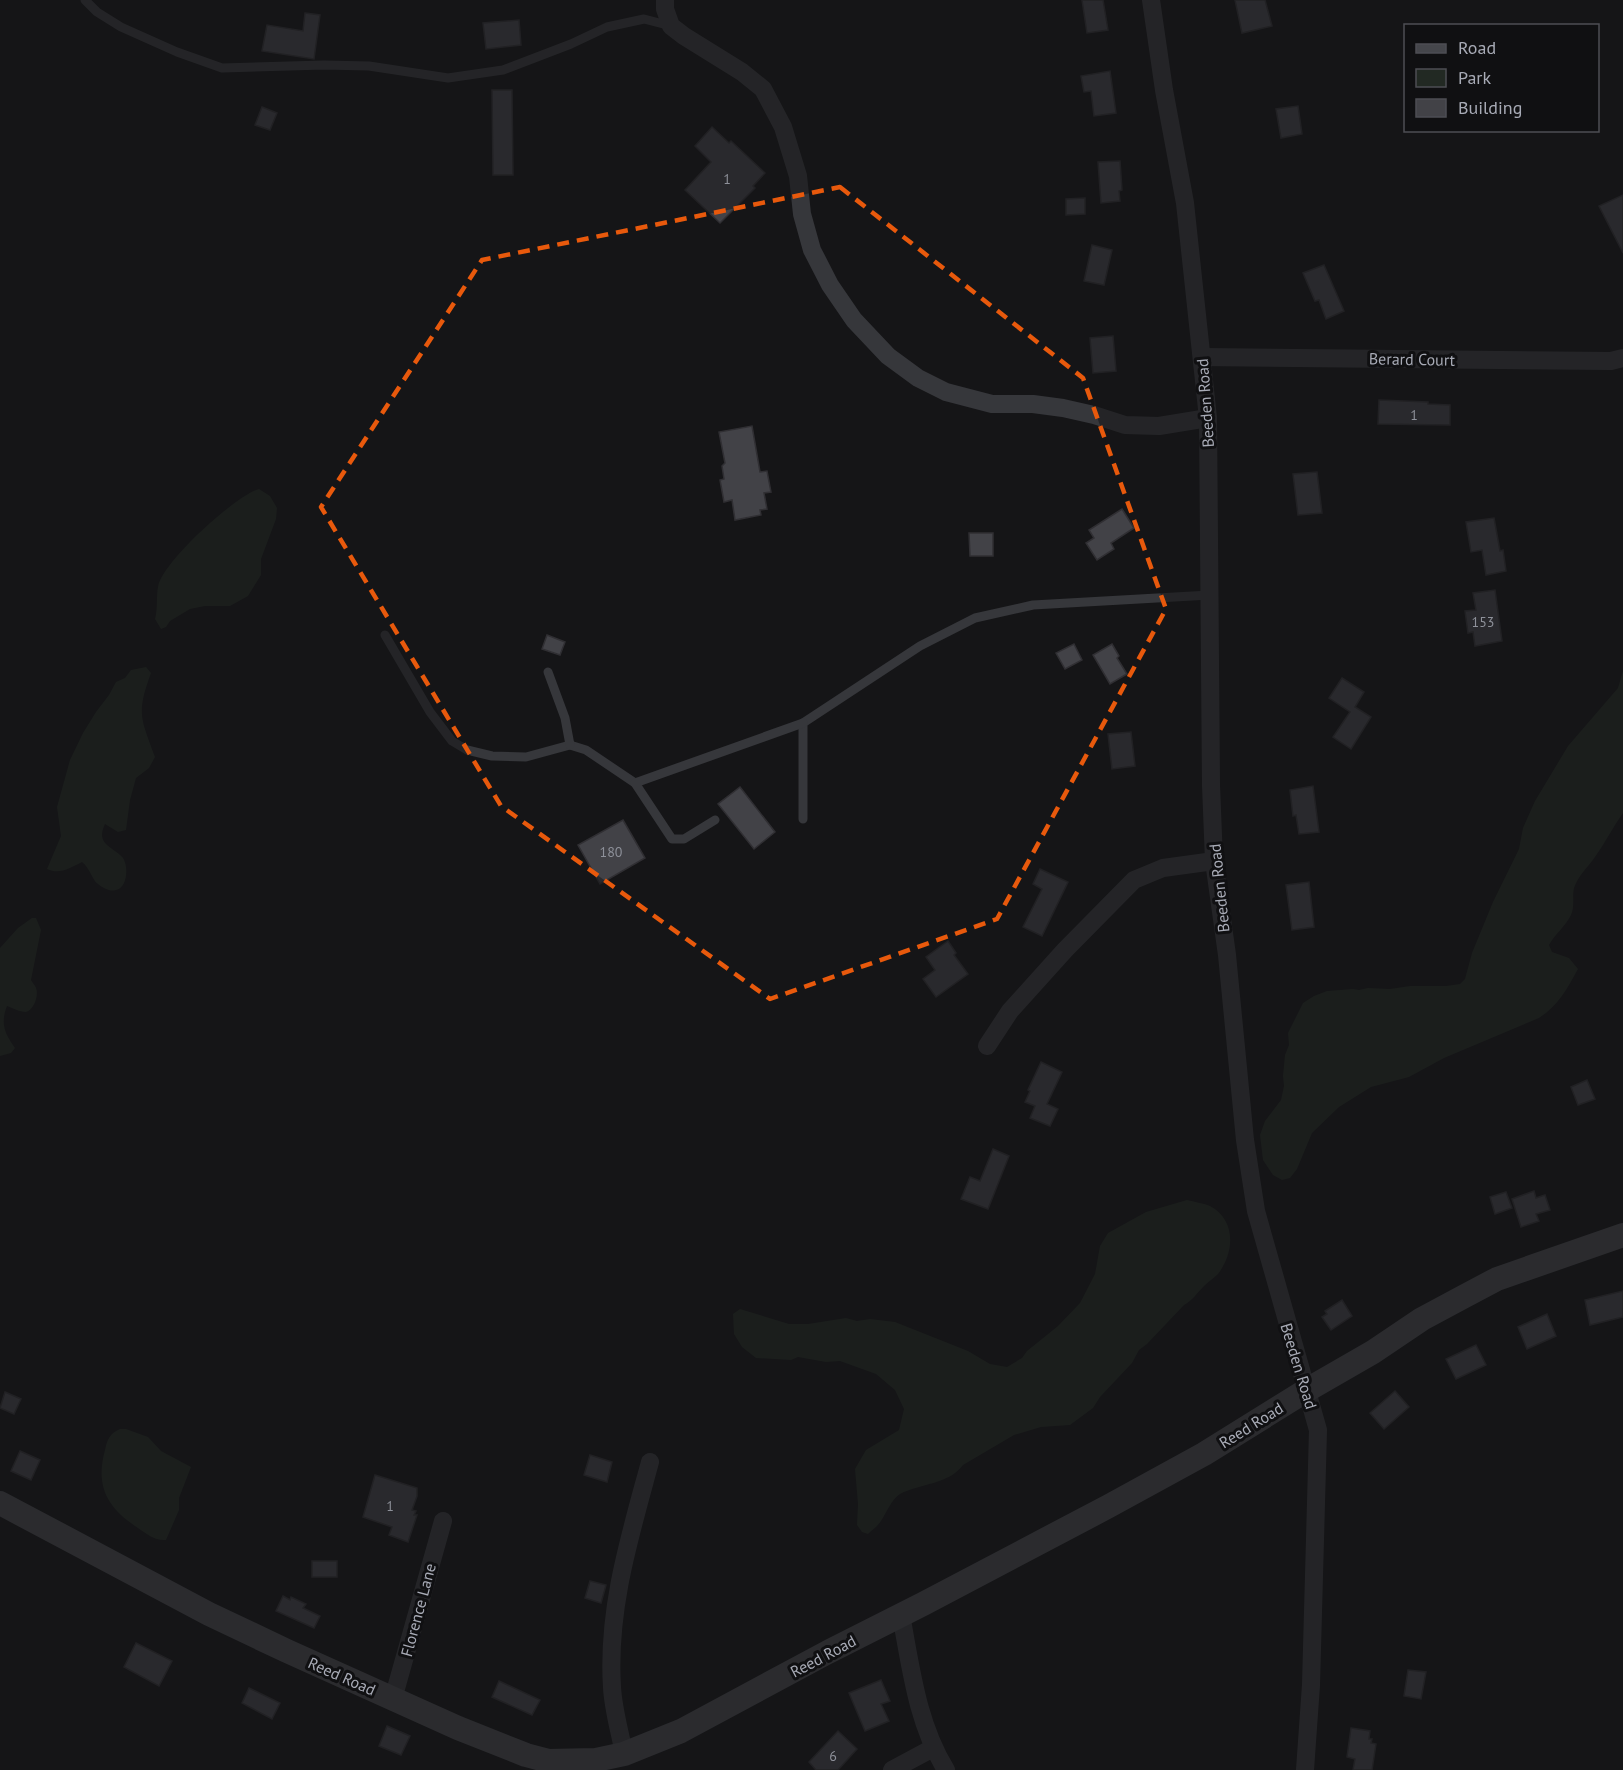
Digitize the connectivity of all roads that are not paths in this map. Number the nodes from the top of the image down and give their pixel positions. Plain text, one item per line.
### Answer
1 (85, 0) edge
2 (665, 0) edge
3 (1150, 0) edge
4 (671, 26) junction
5 (1202, 357) junction
6 (1623, 358) edge
7 (1209, 418) junction
8 (1209, 596) junction
9 (385, 635) dead end
10 (548, 672) dead end
11 (802, 723) junction
12 (570, 745) junction
13 (635, 783) junction
14 (803, 819) dead end
15 (715, 820) dead end
16 (1214, 861) junction
17 (987, 1046) dead end
18 (1623, 1235) edge
19 (1307, 1390) junction
20 (650, 1462) dead end
21 (0, 1503) edge
22 (442, 1521) dead end
23 (901, 1615) junction
24 (393, 1699) junction
25 (933, 1748) junction
26 (624, 1754) junction
27 (892, 1770) edge
28 (946, 1770) edge
29 (1305, 1770) edge

1 - 4 lane
2 - 4 street
3 - 5 street, Beeden Road
4 - 7 street
5 - 6 street, Berard Court
5 - 7 street, Beeden Road
7 - 8 street, Beeden Road
8 - 11 lane
8 - 16 street, Beeden Road
9 - 12 lane
10 - 12 lane
11 - 13 lane
11 - 14 lane
12 - 13 lane
13 - 15 lane
16 - 17 street
16 - 19 street, Beeden Road
18 - 19 street, Reed Road
19 - 23 street, Reed Road
19 - 29 street, Beeden Road
20 - 26 street
21 - 24 street, Reed Road
22 - 24 street, Florence Lane
23 - 25 street
23 - 26 street, Reed Road
24 - 26 street, Reed Road
25 - 27 street
25 - 28 street

